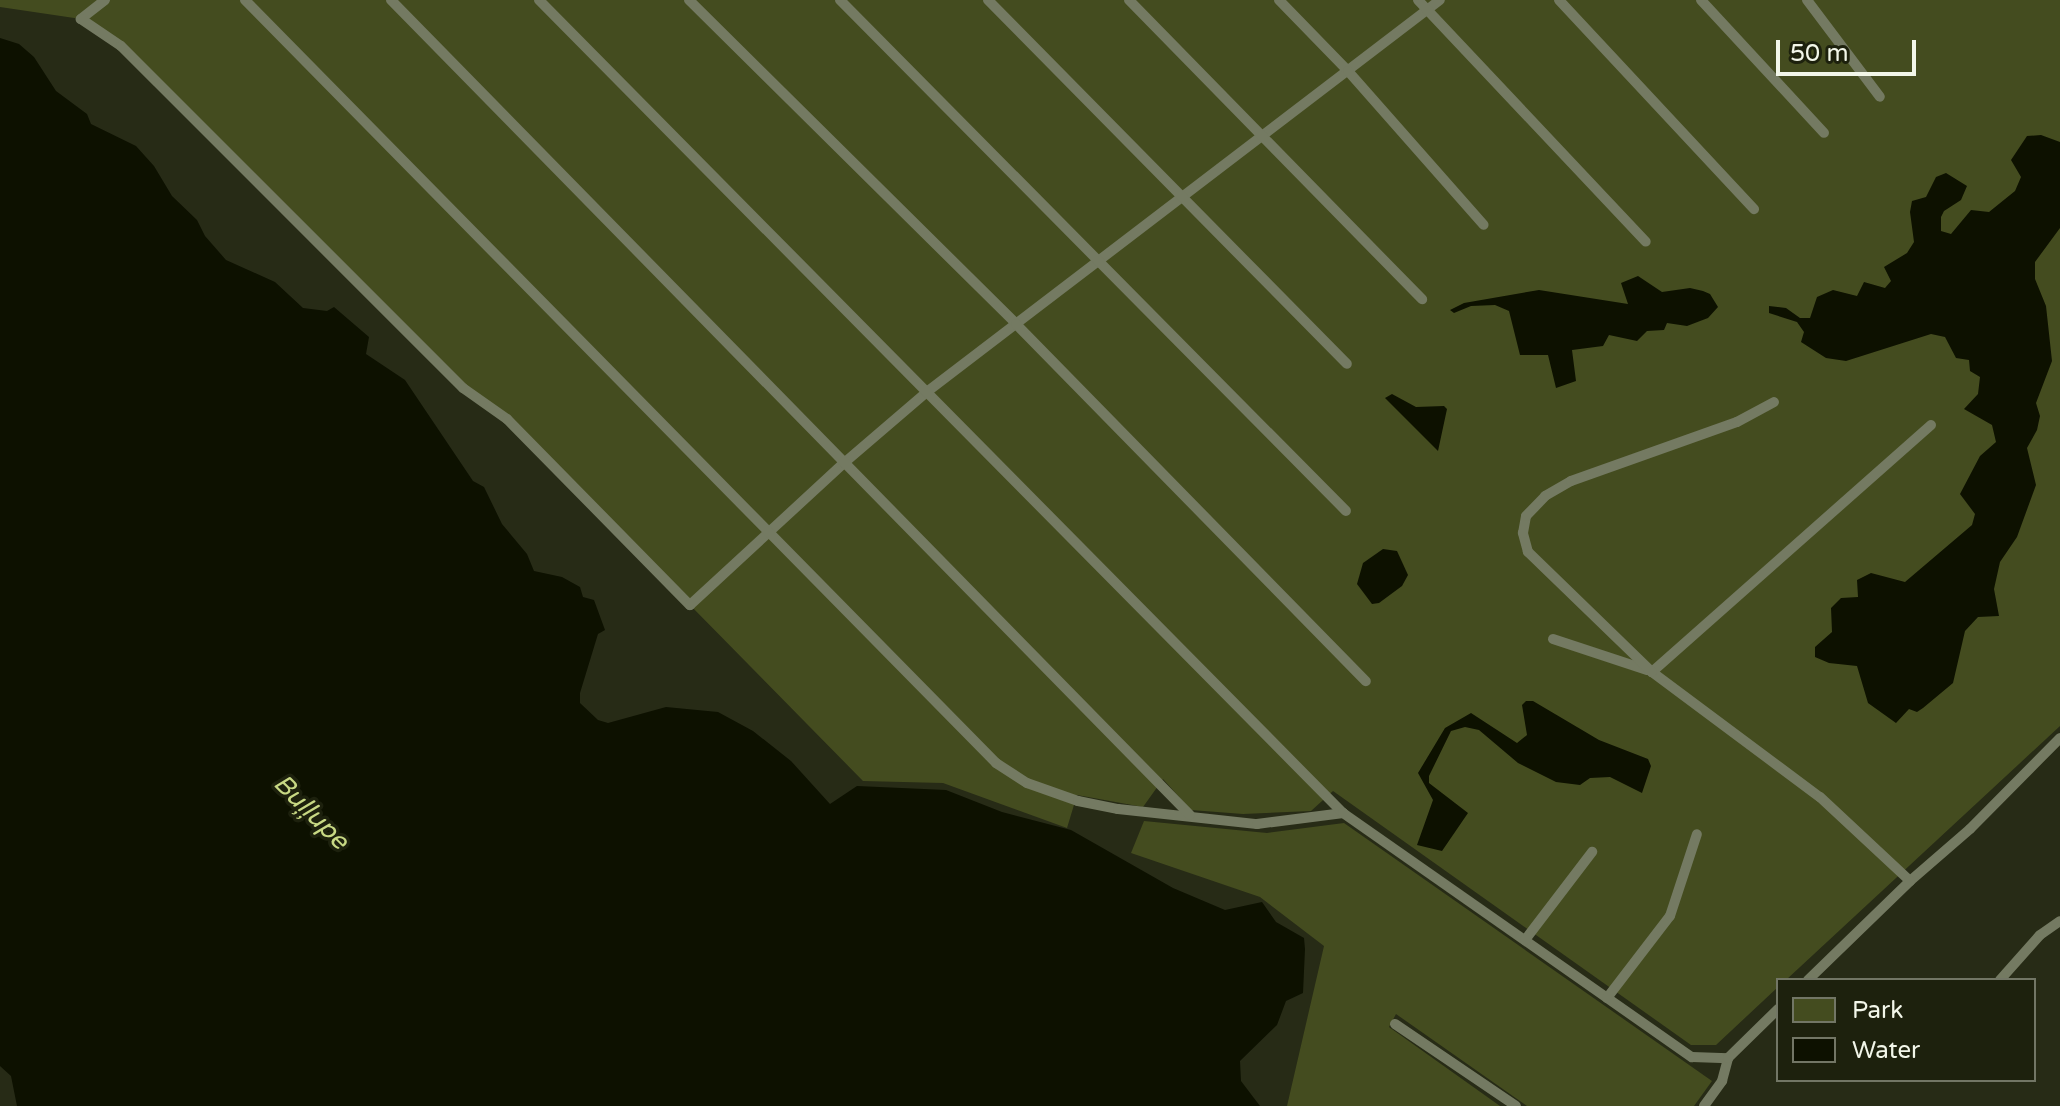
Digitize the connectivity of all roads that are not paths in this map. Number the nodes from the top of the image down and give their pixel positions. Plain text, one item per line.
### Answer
1 (105, 0) edge
2 (245, 0) edge
3 (391, 0) edge
4 (539, 0) edge
5 (689, 0) edge
6 (840, 0) edge
7 (988, 0) edge
8 (1129, 0) edge
9 (1279, 0) edge
10 (1418, 0) edge
11 (1440, 0) edge
12 (1559, 0) edge
13 (1701, 0) edge
14 (1807, 0) edge
15 (1428, 10) junction
16 (1348, 71) junction
17 (1880, 97) dead end
18 (1824, 133) dead end
19 (1263, 137) junction
20 (1184, 197) junction
21 (1754, 209) dead end
22 (1484, 225) dead end
23 (1646, 242) dead end
24 (1100, 261) junction
25 (1422, 299) dead end
26 (1016, 324) junction
27 (1347, 364) dead end
28 (928, 391) junction
29 (1774, 402) dead end
30 (1931, 425) dead end
31 (844, 463) junction
32 (1346, 511) dead end
33 (768, 533) junction
34 (1553, 639) dead end
35 (1652, 672) junction
36 (1366, 681) dead end
37 (2060, 738) edge
38 (1343, 813) junction
39 (1191, 815) junction
40 (1697, 834) dead end
41 (1592, 852) dead end
42 (1910, 881) junction
43 (2060, 921) edge
44 (1525, 940) junction
45 (1810, 978) edge
46 (2002, 978) edge
47 (1607, 998) junction
48 (1776, 1011) edge
49 (1395, 1024) dead end
50 (1728, 1058) junction
51 (1516, 1106) edge
52 (1704, 1106) edge

1 - 33 lane
2 - 33 lane
3 - 31 lane
4 - 28 lane
5 - 26 lane
6 - 24 lane
7 - 20 lane
8 - 19 lane
9 - 16 lane
10 - 15 lane
11 - 15 lane
12 - 21 lane
13 - 18 lane
14 - 17 lane
15 - 16 lane
15 - 23 lane
16 - 19 lane
16 - 22 lane
19 - 20 lane
19 - 25 lane
20 - 24 lane
20 - 27 lane
24 - 26 lane
24 - 32 lane
26 - 28 lane
26 - 36 lane
28 - 31 lane
28 - 38 lane
29 - 35 lane
30 - 35 lane
31 - 33 lane
31 - 39 lane
33 - 39 lane
34 - 35 lane
35 - 42 lane
37 - 42 lane
38 - 39 lane
38 - 44 lane
40 - 47 lane
41 - 44 lane
42 - 45 lane
43 - 46 lane
44 - 47 lane
47 - 50 lane
48 - 50 lane
49 - 51 lane
50 - 52 lane

